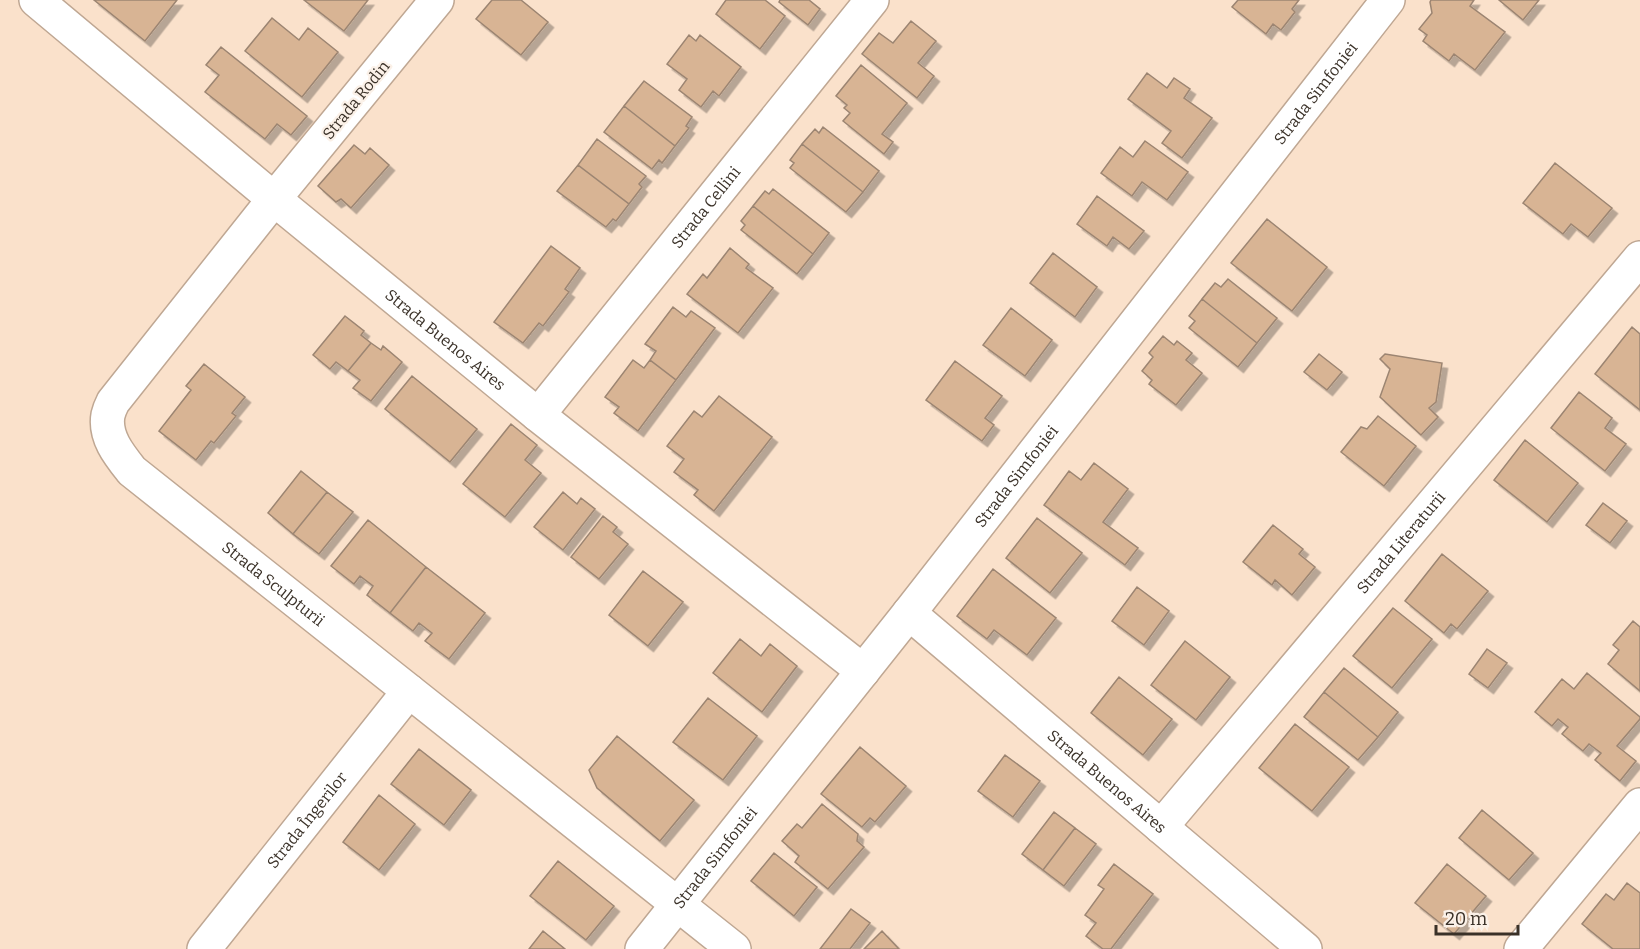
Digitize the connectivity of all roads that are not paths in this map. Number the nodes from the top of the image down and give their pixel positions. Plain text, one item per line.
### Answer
1 (36, 0) edge
2 (437, 0) edge
3 (872, 0) edge
4 (1388, 0) edge
5 (274, 200) junction
6 (1640, 258) edge
7 (538, 415) junction
8 (909, 613) junction
9 (863, 671) junction
10 (409, 691) junction
11 (1640, 805) edge
12 (1161, 827) junction
13 (678, 904) junction
14 (204, 949) edge
15 (642, 949) edge
16 (734, 949) edge
17 (1305, 949) edge
18 (1521, 949) edge

1 - 5 street, Strada Buenos Aires
2 - 5 street, Strada Rodin
3 - 7 street, Strada Cellini
4 - 8 street, Strada Simfoniei
5 - 7 street, Strada Buenos Aires
5 - 10 street, Strada Sculpturii
6 - 12 street, Strada Literaturii
7 - 9 street, Strada Buenos Aires
8 - 9 street, Strada Simfoniei
8 - 12 street, Strada Buenos Aires
9 - 13 street, Strada Simfoniei
10 - 13 street, Strada Sculpturii
10 - 14 street, Strada Îngerilor
11 - 18 street
12 - 17 street, Strada Buenos Aires
13 - 15 street, Strada Simfoniei
13 - 16 street, Strada Sculpturii

